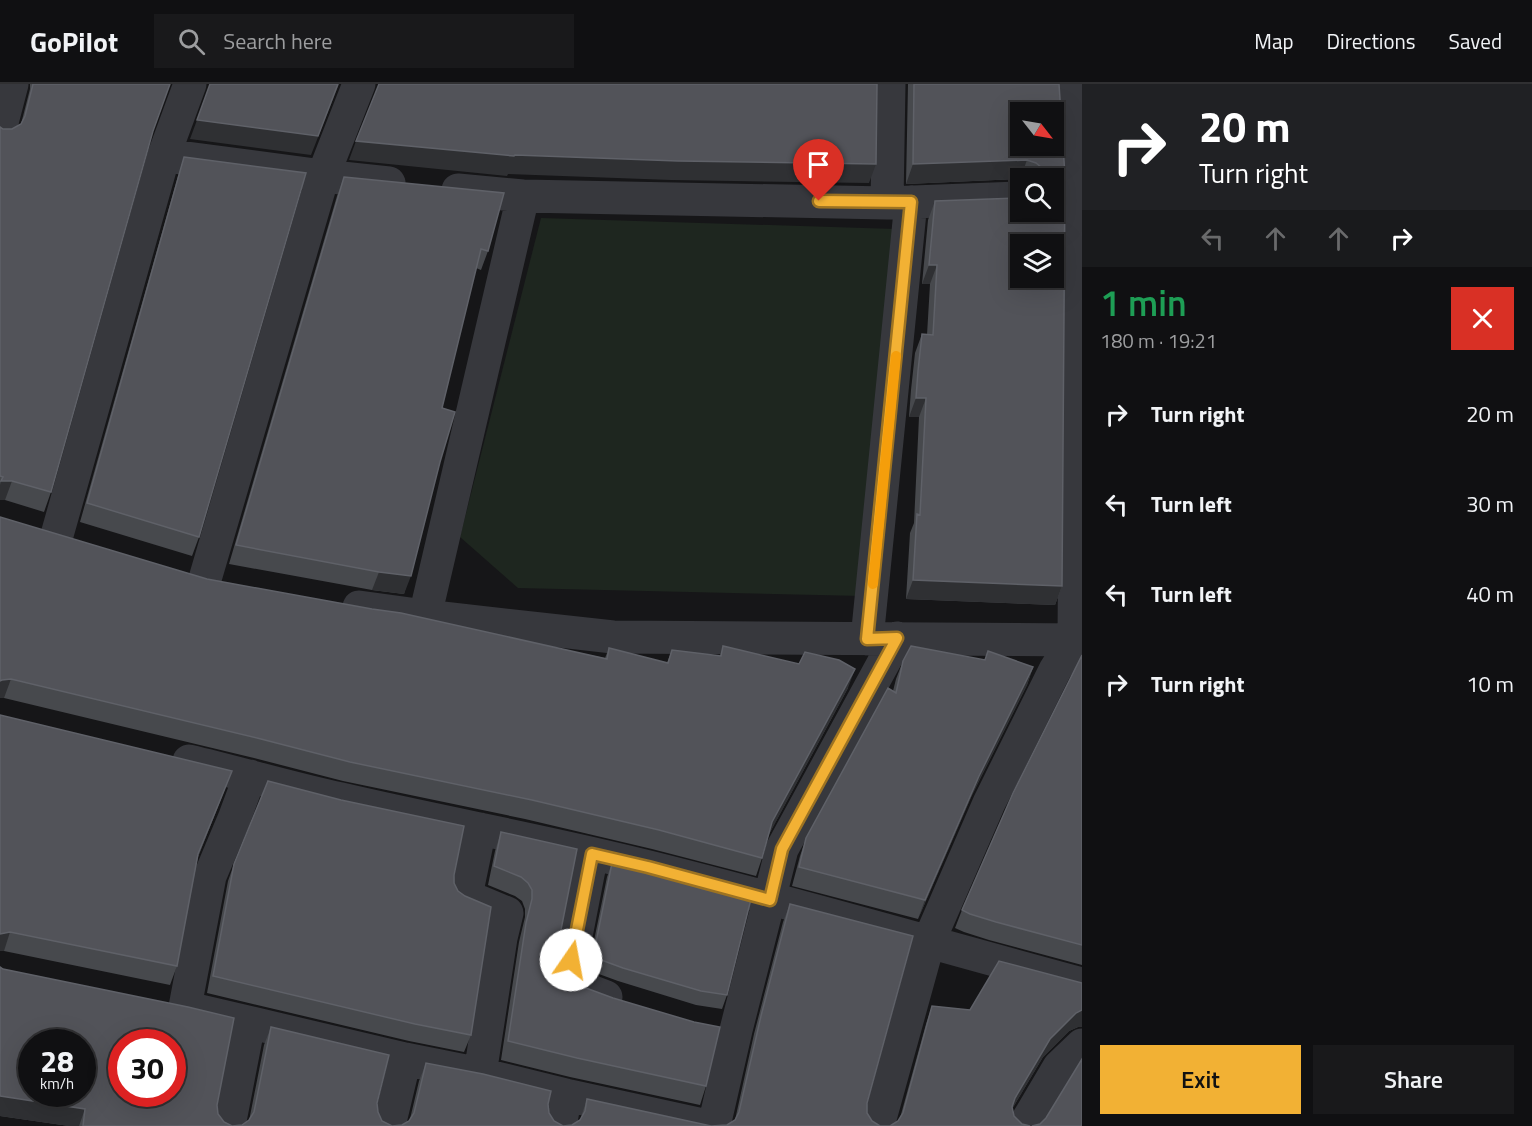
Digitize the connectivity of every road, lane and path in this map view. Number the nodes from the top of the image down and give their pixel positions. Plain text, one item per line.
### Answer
1 (12, 84) edge
2 (190, 84) edge
3 (359, 84) edge
4 (889, 84) edge
5 (1069, 84) edge
6 (0, 130) edge
7 (164, 155) junction
8 (323, 176) junction
9 (1071, 195) edge
10 (523, 196) junction
11 (1010, 198) edge
12 (899, 202) junction
13 (58, 536) edge
14 (206, 578) edge
15 (334, 602) edge
16 (425, 616) junction
17 (882, 638) junction
18 (1078, 640) edge
19 (161, 754) edge
20 (250, 776) junction
21 (480, 829) junction
22 (592, 854) junction
23 (770, 900) junction
24 (929, 941) junction
25 (1082, 984) edge
26 (635, 1006) edge
27 (249, 1023) junction
28 (703, 1025) edge
29 (736, 1030) junction
30 (1082, 1045) edge
31 (405, 1059) junction
32 (480, 1074) junction
33 (563, 1111) edge
34 (229, 1126) edge
35 (389, 1126) edge
36 (708, 1126) edge
37 (714, 1126) edge
38 (878, 1126) edge
39 (1024, 1126) edge

1 - 6 street
2 - 7 street
3 - 8 street
4 - 12 street
5 - 9 street
7 - 8 street
7 - 13 street
8 - 10 street
8 - 14 street
9 - 18 street
10 - 12 street
10 - 16 street
11 - 12 street
12 - 17 street
15 - 16 street
16 - 17 street
17 - 18 street
17 - 23 street
18 - 24 street
19 - 20 street
20 - 21 street
20 - 27 street
21 - 22 street
21 - 32 street
22 - 23 street
22 - 26 street
23 - 24 street
23 - 29 street
24 - 25 street
24 - 38 street
27 - 31 street
27 - 34 street
28 - 29 street
29 - 37 street
30 - 39 street
31 - 32 street
31 - 35 street
32 - 33 street
33 - 36 street

